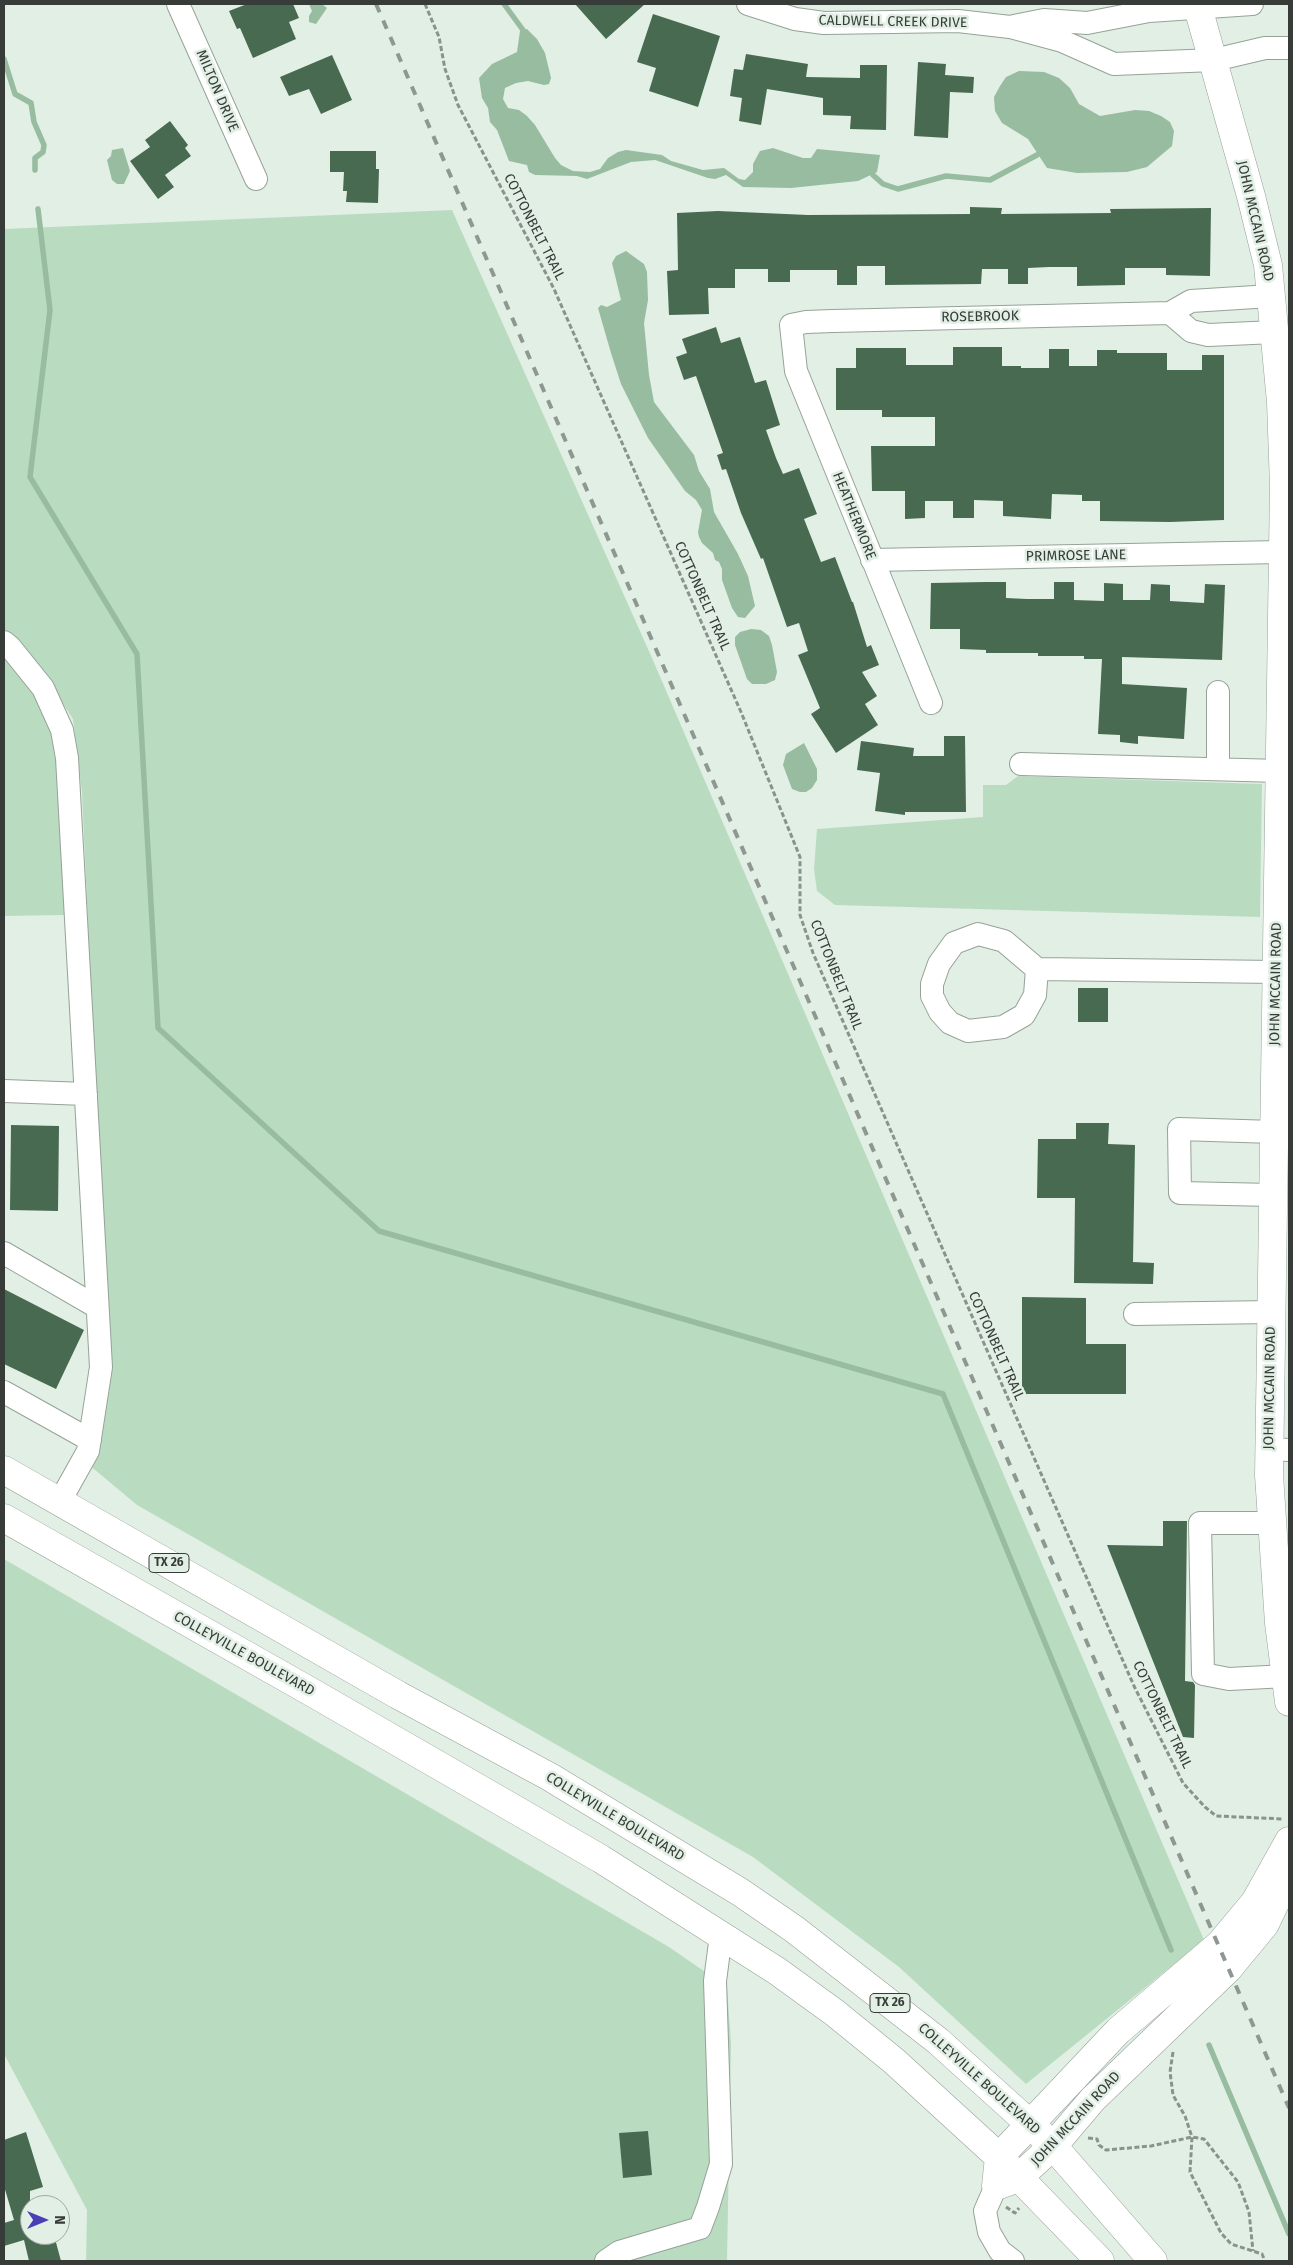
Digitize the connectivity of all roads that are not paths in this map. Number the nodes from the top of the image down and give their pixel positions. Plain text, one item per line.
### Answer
1 (178, 4) edge
2 (748, 4) edge
3 (1252, 4) edge
4 (1197, 5) edge
5 (1010, 27) junction
6 (1289, 48) edge
7 (1214, 60) junction
8 (256, 179) dead end
9 (1271, 296) junction
10 (1170, 313) junction
11 (790, 325) joint
12 (1275, 332) junction
13 (1281, 552) junction
14 (872, 560) junction
15 (4, 642) edge
16 (1218, 692) dead end
17 (931, 704) dead end
18 (1021, 764) dead end
19 (1218, 770) junction
20 (1280, 771) junction
21 (1284, 811) edge
22 (1283, 858) edge
23 (1037, 969) junction
24 (1276, 972) junction
25 (4, 1092) edge
26 (86, 1094) junction
27 (1274, 1132) junction
28 (1273, 1195) junction
29 (4, 1252) edge
30 (97, 1307) junction
31 (1271, 1312) junction
32 (1135, 1314) dead end
33 (4, 1392) edge
34 (90, 1440) junction
35 (1279, 1450) edge
36 (4, 1470) edge
37 (60, 1501) junction
38 (4, 1518) edge
39 (1272, 1523) junction
40 (333, 1658) junction
41 (1286, 1676) junction
42 (313, 1693) junction
43 (1289, 1702) edge
44 (1289, 1841) edge
45 (1289, 1874) edge
46 (721, 1935) junction
47 (1031, 2124) junction
48 (1053, 2146) junction
49 (999, 2157) junction
50 (1007, 2182) junction
51 (606, 2261) edge
52 (1013, 2261) edge
53 (1100, 2261) edge
54 (1153, 2261) edge

1 - 8 street, MILTON DRIVE
2 - 5 street, CALDWELL CREEK DRIVE
3 - 4 street, CALDWELL CREEK DRIVE
4 - 5 street, CALDWELL CREEK DRIVE
4 - 7 main road, JOHN MCCAIN ROAD
5 - 7 street, CALDWELL CREEK DRIVE
6 - 7 street, CALDWELL CREEK DRIVE
7 - 9 main road, JOHN MCCAIN ROAD
9 - 10 street, ROSEBROOK
9 - 12 main road, JOHN MCCAIN ROAD
10 - 11 street, ROSEBROOK
10 - 12 street
11 - 14 street, HEATHERMORE
12 - 13 main road, JOHN MCCAIN ROAD
13 - 14 street, PRIMROSE LANE
13 - 20 main road, JOHN MCCAIN ROAD
14 - 17 street, HEATHERMORE
15 - 26 street
16 - 19 street
18 - 19 street
19 - 20 street
20 - 21 main road, JOHN MCCAIN ROAD
21 - 22 main road, JOHN MCCAIN ROAD
22 - 24 main road, JOHN MCCAIN ROAD
23 - 23 street
23 - 24 street
24 - 27 main road, JOHN MCCAIN ROAD
25 - 26 street
26 - 30 street
27 - 28 main road, JOHN MCCAIN ROAD
27 - 28 street
28 - 31 main road, JOHN MCCAIN ROAD
29 - 30 street
30 - 34 street
31 - 32 street
31 - 35 main road, JOHN MCCAIN ROAD
33 - 34 street
34 - 37 street
35 - 39 main road, JOHN MCCAIN ROAD
36 - 37 main road, COLLEYVILLE BOULEVARD / TX 26
37 - 40 main road, COLLEYVILLE BOULEVARD / TX 26
38 - 42 main road, COLLEYVILLE BOULEVARD
39 - 41 main road, JOHN MCCAIN ROAD
39 - 41 street
40 - 42 main road
40 - 47 main road, COLLEYVILLE BOULEVARD / TX 26
41 - 43 main road, JOHN MCCAIN ROAD
42 - 46 main road, COLLEYVILLE BOULEVARD
44 - 47 main road
45 - 48 main road, JOHN MCCAIN ROAD
46 - 49 main road, COLLEYVILLE BOULEVARD
46 - 51 street
47 - 48 main road, COLLEYVILLE BOULEVARD / TX 26
47 - 49 main road
48 - 50 main road, JOHN MCCAIN ROAD
48 - 54 main road, COLLEYVILLE BOULEVARD / TX 26
49 - 50 main road
50 - 52 street
50 - 53 main road

